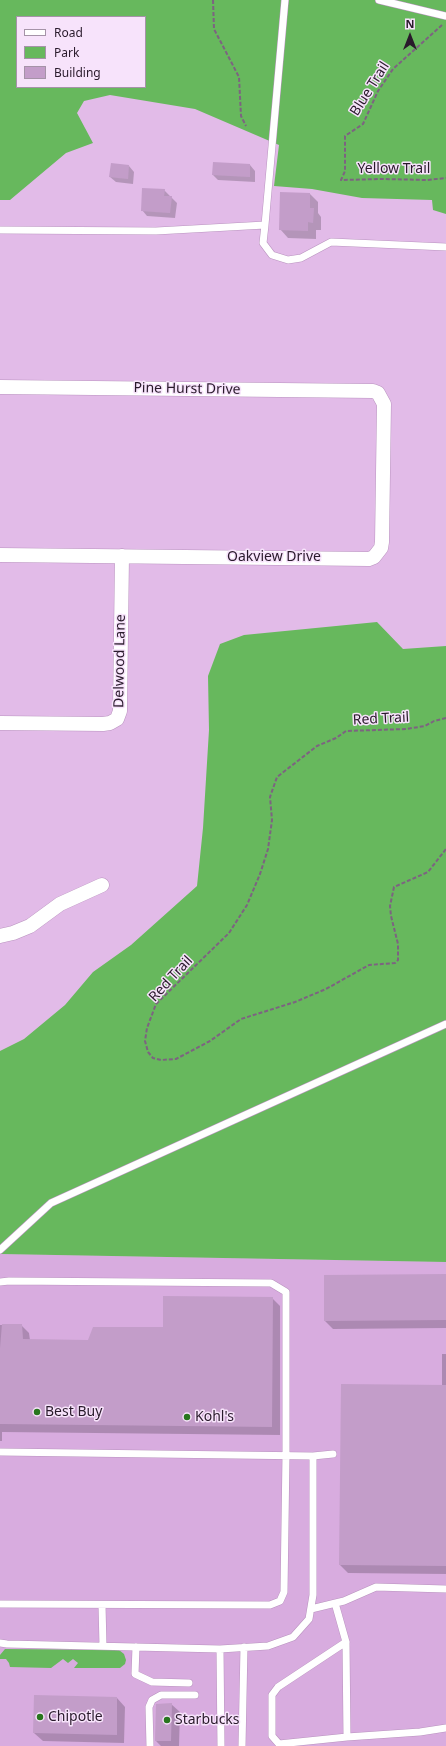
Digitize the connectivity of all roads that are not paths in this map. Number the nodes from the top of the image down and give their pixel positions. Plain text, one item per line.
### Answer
1 (285, 0) edge
2 (379, 0) edge
3 (446, 16) edge
4 (265, 225) junction
5 (0, 230) edge
6 (446, 247) edge
7 (0, 387) edge
8 (373, 391) joint
9 (0, 555) edge
10 (122, 556) junction
11 (0, 722) edge
12 (102, 885) dead end
13 (0, 936) edge
14 (446, 1024) edge
15 (0, 1250) edge
16 (0, 1282) edge
17 (0, 1452) edge
18 (333, 1454) dead end
19 (286, 1455) junction
20 (313, 1456) junction
21 (446, 1589) edge
22 (335, 1603) junction
23 (0, 1604) edge
24 (102, 1605) junction
25 (311, 1609) junction
26 (346, 1642) junction
27 (0, 1643) edge
28 (103, 1646) junction
29 (136, 1647) junction
30 (244, 1647) junction
31 (220, 1649) junction
32 (189, 1683) dead end
33 (195, 1695) dead end
34 (446, 1728) edge
35 (347, 1737) junction
36 (150, 1746) edge
37 (221, 1746) edge
38 (242, 1746) edge

1 - 4 lane
2 - 3 lane
4 - 5 lane
4 - 6 lane
7 - 8 street, Pine Hurst Drive
8 - 10 street, Oakview Drive
9 - 10 street, Oakview Drive
10 - 11 street, Delwood Lane
12 - 13 street
14 - 15 lane
16 - 19 lane
17 - 19 lane
18 - 20 lane
19 - 20 lane
19 - 24 lane
20 - 25 lane
21 - 22 lane
22 - 25 lane
22 - 26 lane
23 - 24 lane
24 - 28 lane
25 - 30 lane
26 - 35 lane
26 - 35 lane
27 - 28 lane
28 - 29 lane
29 - 31 lane
29 - 32 lane
30 - 31 lane
30 - 38 lane
31 - 37 lane
33 - 36 lane
34 - 35 lane

